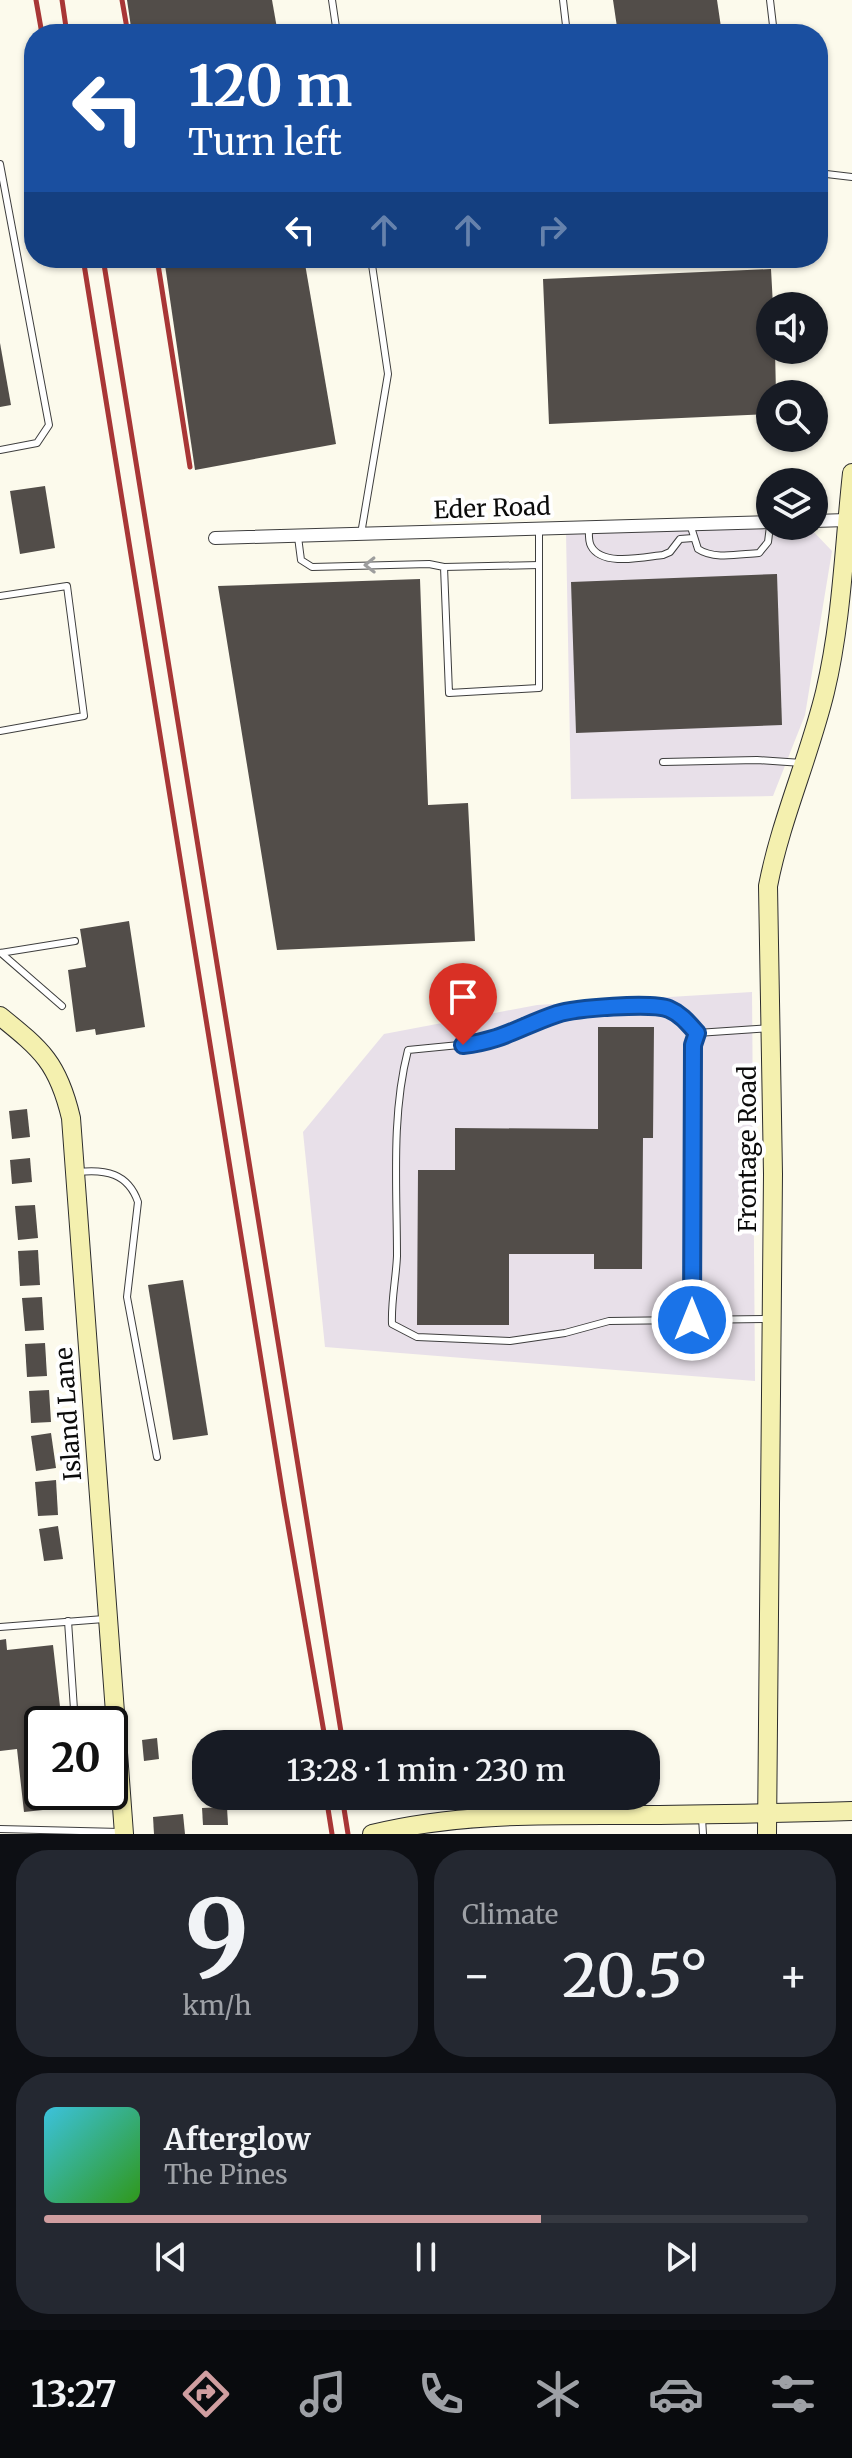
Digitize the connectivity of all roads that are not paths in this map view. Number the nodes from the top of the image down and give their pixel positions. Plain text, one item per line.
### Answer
1 (332, 0) edge
2 (563, 0) edge
3 (770, 0) edge
4 (336, 24) edge
5 (566, 24) edge
6 (773, 24) edge
7 (0, 164) edge
8 (828, 174) edge
9 (852, 177) edge
10 (372, 268) edge
11 (0, 450) edge
12 (852, 473) edge
13 (847, 520) junction
14 (828, 521) edge
15 (756, 525) edge
16 (589, 527) junction
17 (539, 529) junction
18 (692, 531) junction
19 (361, 534) junction
20 (298, 535) junction
21 (215, 538) dead end
22 (768, 540) edge
23 (539, 565) junction
24 (444, 567) junction
25 (0, 596) edge
26 (0, 731) edge
27 (663, 762) dead end
28 (802, 763) junction
29 (75, 941) dead end
30 (0, 953) edge
31 (62, 1006) dead end
32 (0, 1016) edge
33 (771, 1028) junction
34 (697, 1033) junction
35 (74, 1173) junction
36 (770, 1319) junction
37 (692, 1320) junction
38 (157, 1457) dead end
39 (107, 1619) junction
40 (68, 1621) junction
41 (0, 1627) edge
42 (74, 1706) edge
43 (852, 1811) edge
44 (765, 1814) junction
45 (703, 1825) edge
46 (0, 1829) edge
47 (124, 1833) edge
48 (372, 1834) edge
49 (767, 1834) edge

1 - 4 lane
2 - 5 lane
3 - 6 lane
7 - 11 lane
8 - 9 lane
10 - 19 lane
12 - 13 street, Frontage Road
13 - 14 street
13 - 28 street, Frontage Road
15 - 18 street, Eder Road
16 - 17 street, Eder Road
16 - 18 street, Eder Road
16 - 18 lane
17 - 19 street, Eder Road
17 - 23 lane
18 - 22 lane
19 - 20 street, Eder Road
20 - 21 street, Eder Road
24 -> 20 lane
23 - 24 lane
23 - 24 lane
25 - 26 lane
27 - 28 lane
28 - 33 street, Frontage Road
29 - 30 lane
30 - 31 lane
32 - 35 street, Island Lane
33 - 34 lane
33 - 36 street, Frontage Road
34 - 37 lane
34 - 37 lane
35 - 38 lane
35 - 39 street, Island Lane
36 - 37 lane
36 - 44 street, Frontage Road
39 - 40 lane
39 - 47 street, Island Lane
40 - 41 lane
40 - 42 lane
43 - 44 street
44 - 45 street
44 - 49 street, Frontage Road
45 - 48 street
46 - 47 lane

